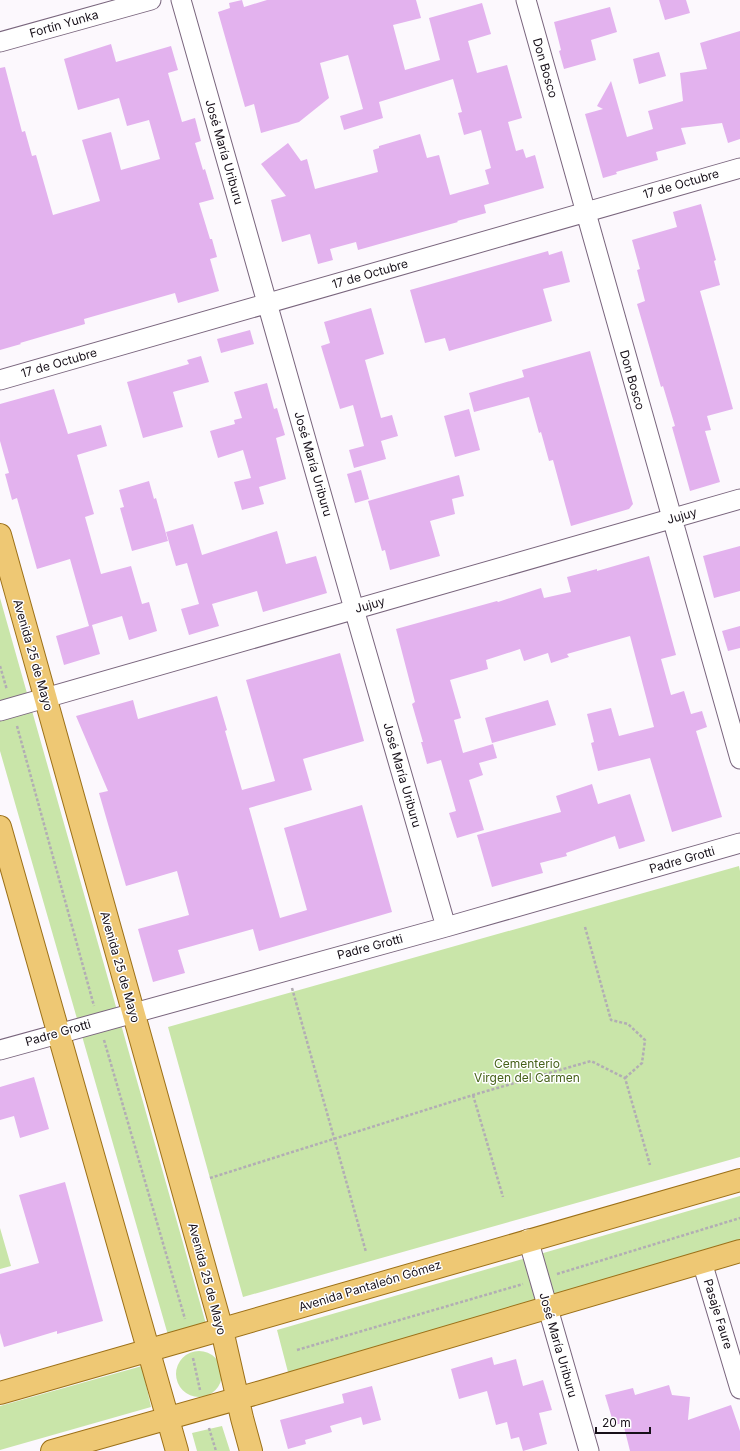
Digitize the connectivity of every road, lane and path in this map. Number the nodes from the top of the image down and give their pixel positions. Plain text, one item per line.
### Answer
1 (151, 0) edge
2 (181, 0) edge
3 (526, 0) edge
4 (0, 42) edge
5 (740, 168) edge
6 (586, 212) junction
7 (268, 304) junction
8 (0, 380) edge
9 (740, 500) edge
10 (671, 519) junction
11 (0, 535) edge
12 (354, 609) junction
13 (0, 666) edge
14 (46, 698) junction
15 (6, 709) edge
16 (740, 759) edge
17 (0, 827) edge
18 (740, 843) edge
19 (446, 927) junction
20 (585, 928) dead end
21 (287, 970) junction
22 (133, 1012) junction
23 (98, 1022) junction
24 (58, 1033) junction
25 (0, 1050) edge
26 (624, 1078) junction
27 (473, 1095) junction
28 (335, 1139) junction
29 (650, 1165) dead end
30 (210, 1178) dead end
31 (740, 1180) edge
32 (503, 1196) dead end
33 (740, 1218) edge
34 (528, 1239) junction
35 (740, 1251) edge
36 (366, 1252) dead end
37 (702, 1262) junction
38 (540, 1280) junction
39 (548, 1308) junction
40 (222, 1330) junction
41 (189, 1340) junction
42 (297, 1350) dead end
43 (148, 1351) junction
44 (740, 1389) edge
45 (0, 1393) edge
46 (237, 1399) junction
47 (204, 1409) junction
48 (167, 1419) junction
49 (52, 1451) edge
50 (177, 1451) edge
51 (216, 1451) edge
52 (251, 1451) edge
53 (589, 1451) edge

1 - 4 street, Fortín Yunka
2 - 7 street, José María Uriburu
3 - 6 street, Don Bosco
5 - 6 street, 17 de Octubre
6 - 7 street, 17 de Octubre
6 - 10 street, Don Bosco
7 - 8 street, 17 de Octubre
7 - 12 street, José María Uriburu
9 - 10 street, Jujuy
10 - 12 street, Jujuy
10 - 16 street, Don Bosco
11 - 14 main road, Avenida 25 de Mayo
12 - 14 street, Jujuy
12 - 19 street, José María Uriburu
13 - 15 path
14 - 15 street, Jujuy
14 - 22 main road, Avenida 25 de Mayo
15 - 23 path
17 - 24 main road
18 - 19 street, Padre Grotti
19 - 21 street, Padre Grotti
20 - 26 path
21 - 22 street, Padre Grotti
21 - 28 path
22 - 23 street, Padre Grotti
22 - 40 main road, Avenida 25 de Mayo
23 - 24 street, Padre Grotti
23 - 41 path
24 - 25 street, Padre Grotti
24 - 43 main road
26 - 27 path
26 - 29 path
27 - 28 path
27 - 32 path
28 - 30 path
28 - 36 path
31 - 34 main road, Avenida Pantaleón Gómez
33 - 38 path
34 - 38 street, José María Uriburu
34 - 40 main road, Avenida Pantaleón Gómez
35 - 37 main road
37 - 39 main road
37 - 44 street, Pasaje Faure
38 - 39 street, José María Uriburu
38 - 42 path
39 - 46 main road
39 - 53 street, José María Uriburu
40 - 41 main road, Avenida Pantaleón Gómez
40 - 46 main road, Avenida 25 de Mayo
41 - 43 main road, Avenida Pantaleón Gómez
41 - 47 path
43 - 45 main road, Avenida Pantaleón Gómez
43 - 48 main road
46 - 47 main road
46 - 52 main road, Avenida 25 de Mayo
47 - 48 main road
47 - 51 path
48 - 49 main road
48 - 50 main road

